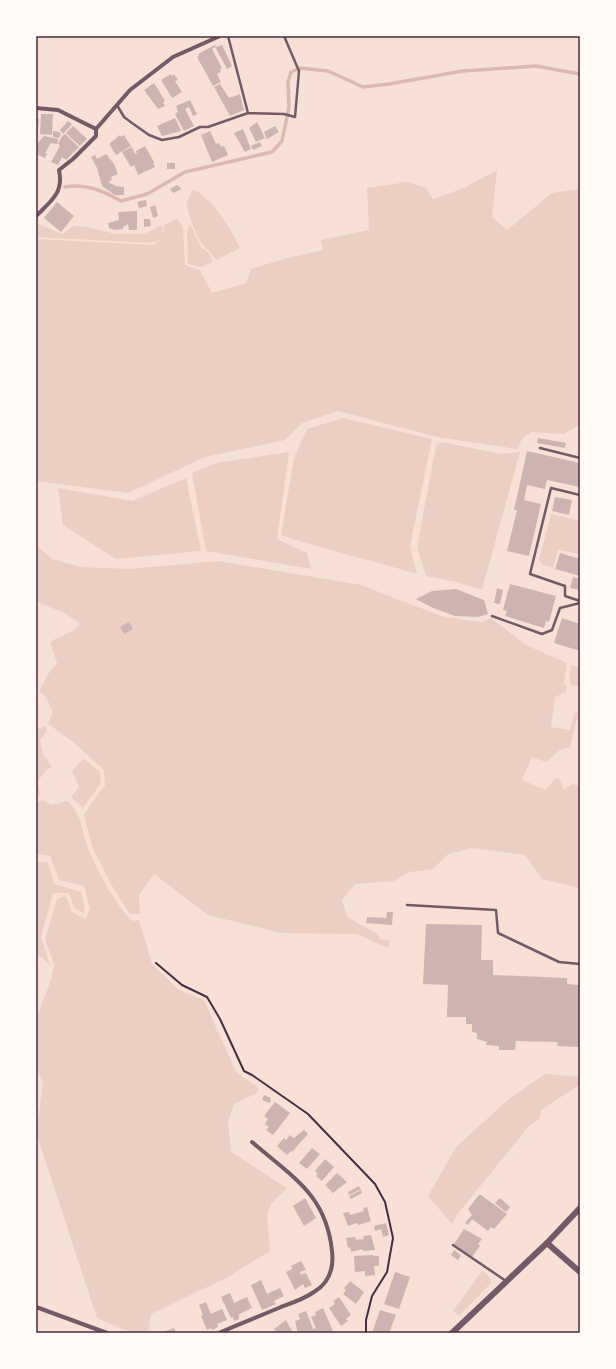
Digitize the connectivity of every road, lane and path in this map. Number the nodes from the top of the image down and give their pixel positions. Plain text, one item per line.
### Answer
1 (220, 36) edge
2 (228, 36) edge
3 (284, 36) edge
4 (117, 105) junction
5 (36, 108) edge
6 (248, 114) junction
7 (96, 128) junction
8 (36, 216) edge
9 (540, 448) dead end
10 (580, 458) edge
11 (580, 495) edge
12 (580, 602) edge
13 (492, 616) dead end
14 (407, 906) dead end
15 (156, 963) dead end
16 (580, 964) edge
17 (252, 1142) dead end
18 (580, 1208) edge
19 (547, 1243) junction
20 (453, 1245) dead end
21 (580, 1272) edge
22 (506, 1282) junction
23 (36, 1307) edge
24 (107, 1333) edge
25 (219, 1333) edge
26 (366, 1333) edge
27 (452, 1333) edge

1 - 4 street
2 - 6 lane
3 - 6 lane
4 - 6 lane
4 - 7 street
5 - 7 street
7 - 8 street
9 - 10 lane
11 - 12 lane
12 - 13 lane
14 - 16 lane
15 - 26 path
17 - 25 street
18 - 19 street
19 - 21 street
19 - 22 street
20 - 22 lane
22 - 27 street
23 - 24 street

